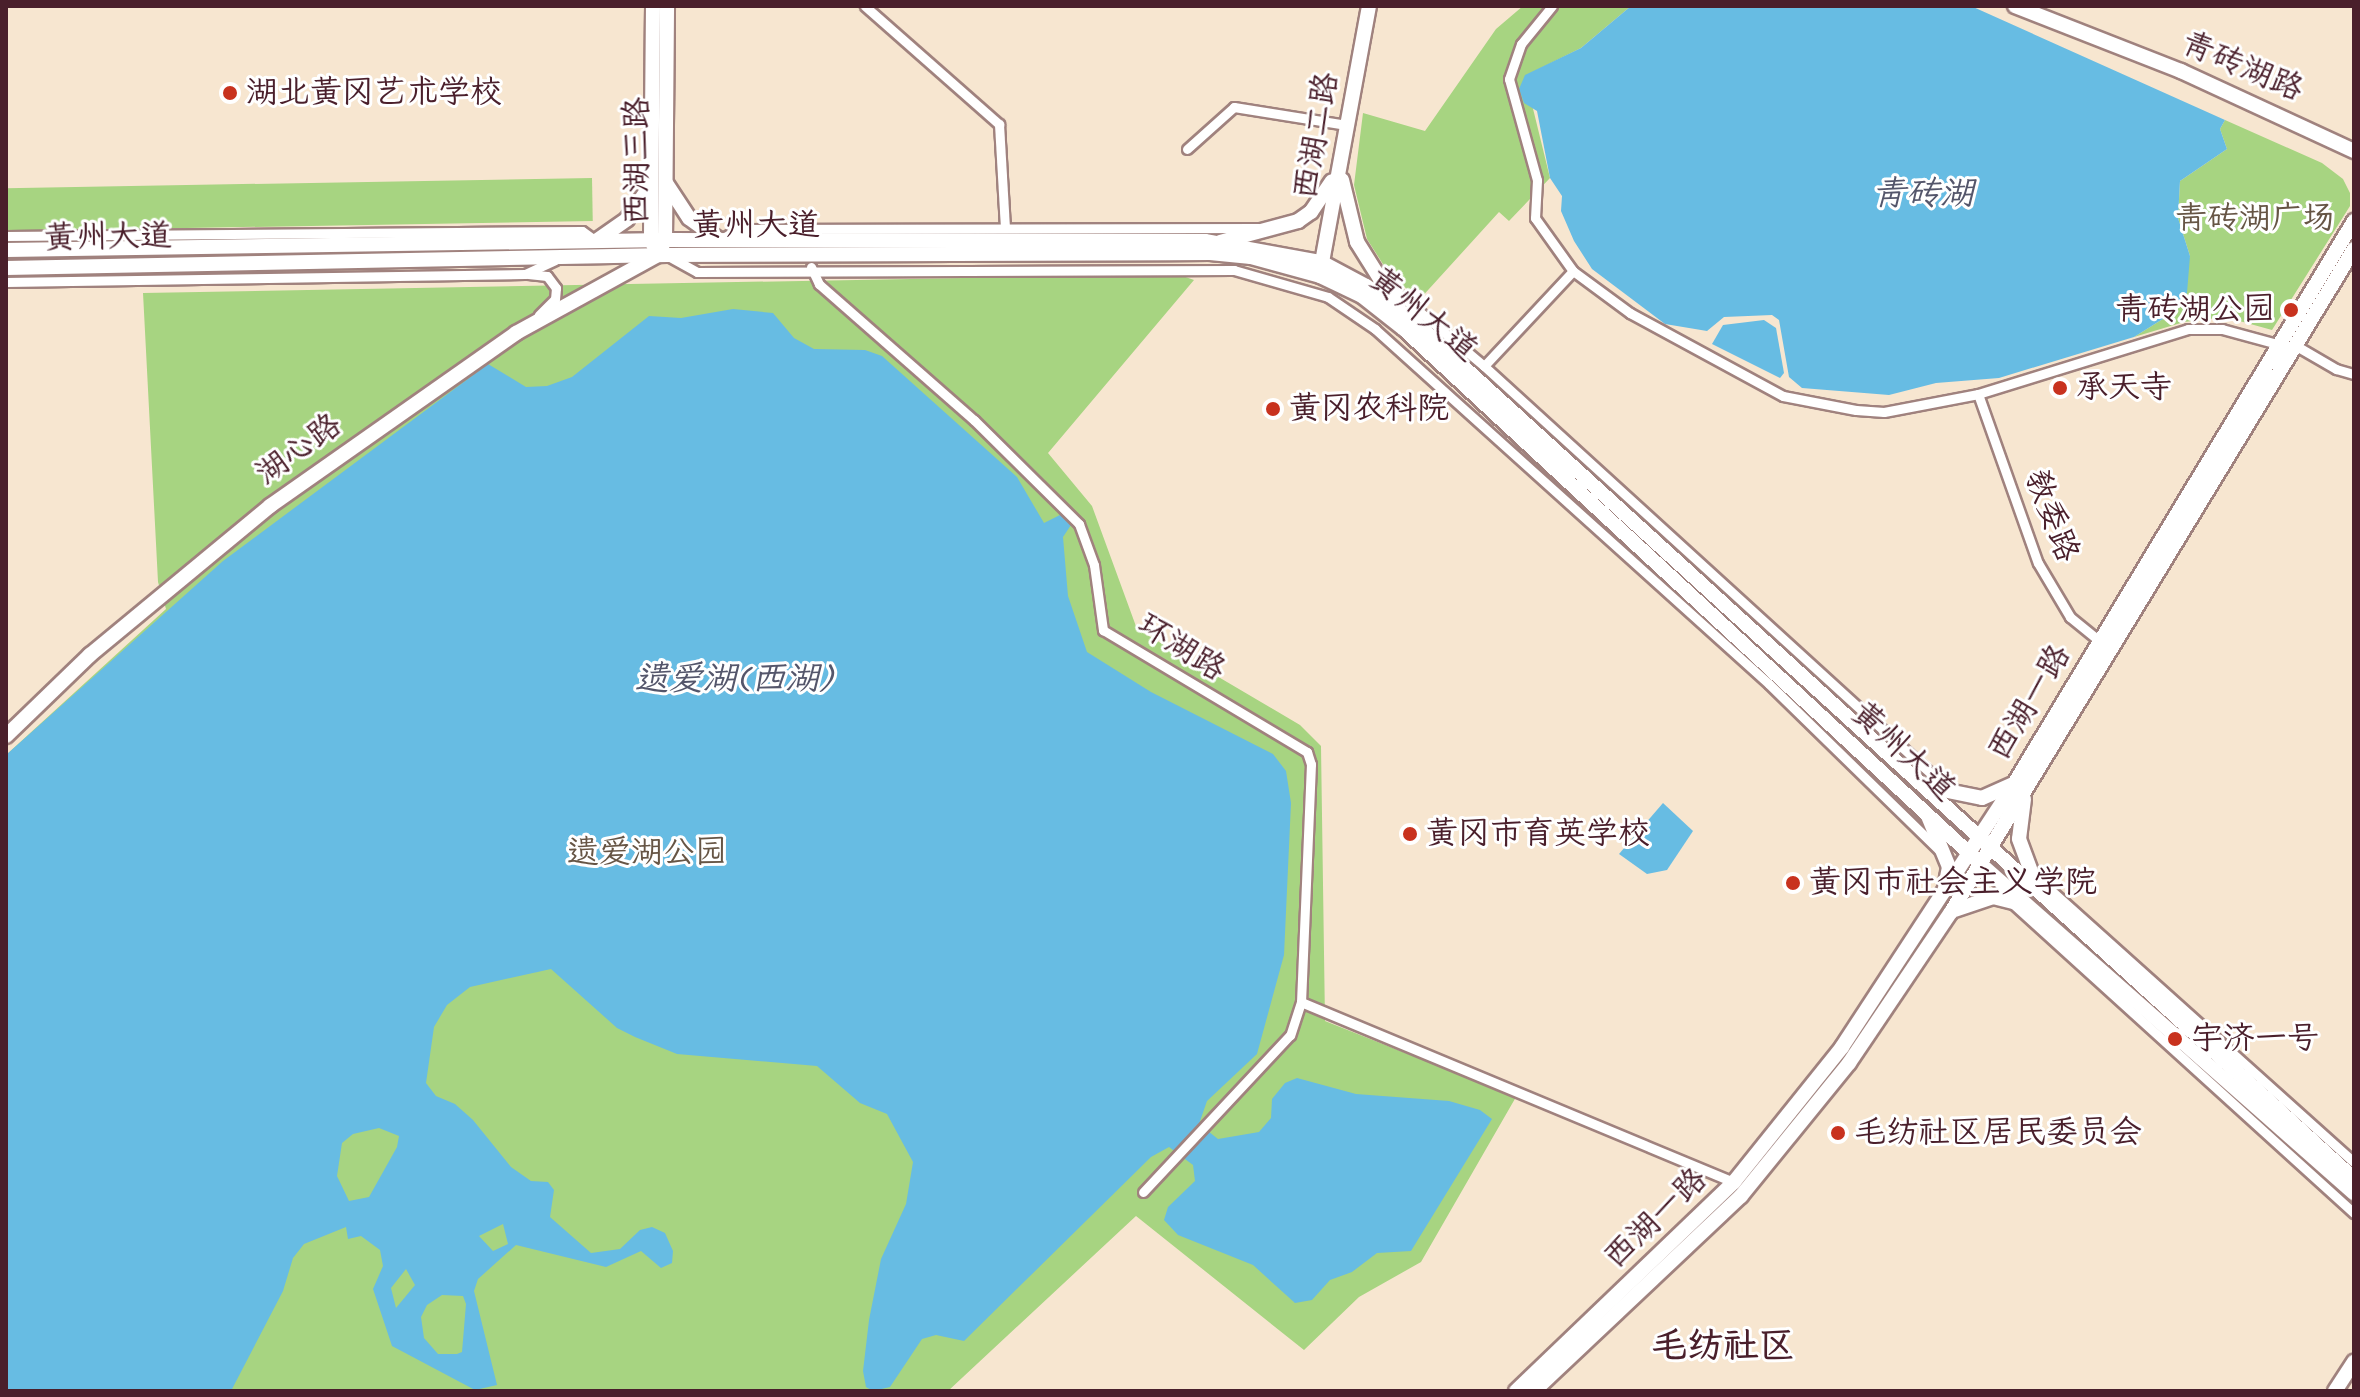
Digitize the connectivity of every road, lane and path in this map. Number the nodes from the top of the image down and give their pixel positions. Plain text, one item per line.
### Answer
1 (653, 6) edge
2 (667, 6) edge
3 (865, 6) edge
4 (1369, 6) edge
5 (1552, 6) edge
6 (2015, 6) edge
7 (1347, 125) junction
8 (2351, 147) edge
9 (1187, 149) dead end
10 (2354, 162) edge
11 (1339, 166) junction
12 (659, 182) junction
13 (2354, 221) edge
14 (1005, 228) junction
15 (1273, 228) junction
16 (6, 236) edge
17 (719, 240) junction
18 (596, 241) junction
19 (1220, 242) junction
20 (807, 247) junction
21 (660, 248) junction
22 (2354, 249) edge
23 (6, 250) edge
24 (560, 258) junction
25 (6, 268) edge
26 (1320, 269) junction
27 (811, 270) junction
28 (1573, 271) junction
29 (525, 274) junction
30 (1379, 278) junction
31 (6, 282) edge
32 (1399, 309) junction
33 (527, 326) junction
34 (2287, 343) junction
35 (1484, 366) junction
36 (2354, 374) edge
37 (1978, 394) junction
38 (2100, 641) junction
39 (6, 736) edge
40 (1919, 784) junction
41 (2021, 785) junction
42 (1955, 795) junction
43 (1926, 812) junction
44 (1985, 844) junction
45 (1946, 857) junction
46 (1976, 859) junction
47 (2028, 871) junction
48 (2040, 894) junction
49 (2007, 898) junction
50 (2030, 907) junction
51 (1946, 908) junction
52 (1301, 1002) junction
53 (2354, 1162) edge
54 (2354, 1179) edge
55 (1734, 1182) junction
56 (1143, 1192) dead end
57 (2354, 1193) edge
58 (2354, 1213) edge
59 (2354, 1362) edge
60 (1516, 1391) edge
61 (1534, 1391) edge
62 (2335, 1391) edge

1 - 12 main road, 西湖三路
2 - 12 main road, 西湖三路
3 - 14 street
4 - 7 main road, 西湖二路
5 - 28 street
6 - 8 main road, 青砖湖路
7 - 9 street
7 - 11 main road, 西湖二路
8 - 10 main road
11 - 15 main road
11 - 26 main road, 西湖二路
11 - 30 main road
12 - 17 main road
12 - 18 main road
12 - 21 main road, 西湖三路
13 - 34 main road, 西湖一路
14 - 15 street
14 - 17 street
15 - 19 main road
16 - 18 street
17 - 20 main road, 黄州大道
17 - 21 main road, 黄州大道
18 - 21 main road, 黄州大道
18 - 23 main road, 黄州大道
19 - 20 main road, 黄州大道
19 - 26 main road, 黄州大道
20 - 21 main road, 黄州大道
20 - 26 main road, 黄州大道
20 - 27 street
21 - 24 main road, 黄州大道
21 - 27 street
21 - 33 main road, 湖心路
22 - 34 main road, 西湖一路
24 - 25 main road, 黄州大道
24 - 29 street
26 - 32 main road, 黄州大道
26 - 43 main road, 黄州大道
27 - 45 street
27 - 52 street, 环湖路
28 - 35 street
28 - 37 street
29 - 31 street
29 - 33 street
30 - 32 main road
30 - 35 street
32 - 40 main road, 黄州大道
33 - 39 main road, 湖心路
34 - 36 street
34 - 37 street
34 - 38 main road, 西湖一路
34 - 41 main road, 西湖一路
35 - 42 street
37 - 38 street, 教委路
38 - 41 main road, 西湖一路
40 - 42 main road
40 - 44 main road, 黄州大道
41 - 42 main road
41 - 44 main road, 西湖一路
41 - 47 main road
43 - 45 main road
43 - 46 main road, 黄州大道
44 - 46 main road, 西湖一路
44 - 48 main road, 黄州大道
45 - 51 main road
46 - 50 main road, 黄州大道
46 - 51 main road, 西湖一路
47 - 48 main road
47 - 53 street
48 - 54 main road, 黄州大道
49 - 50 main road
49 - 51 main road
49 - 58 street
50 - 57 main road, 黄州大道
51 - 55 main road, 西湖一路
51 - 61 main road, 西湖一路
52 - 55 street
52 - 56 street, 环湖路
55 - 60 main road, 西湖一路
59 - 62 main road

